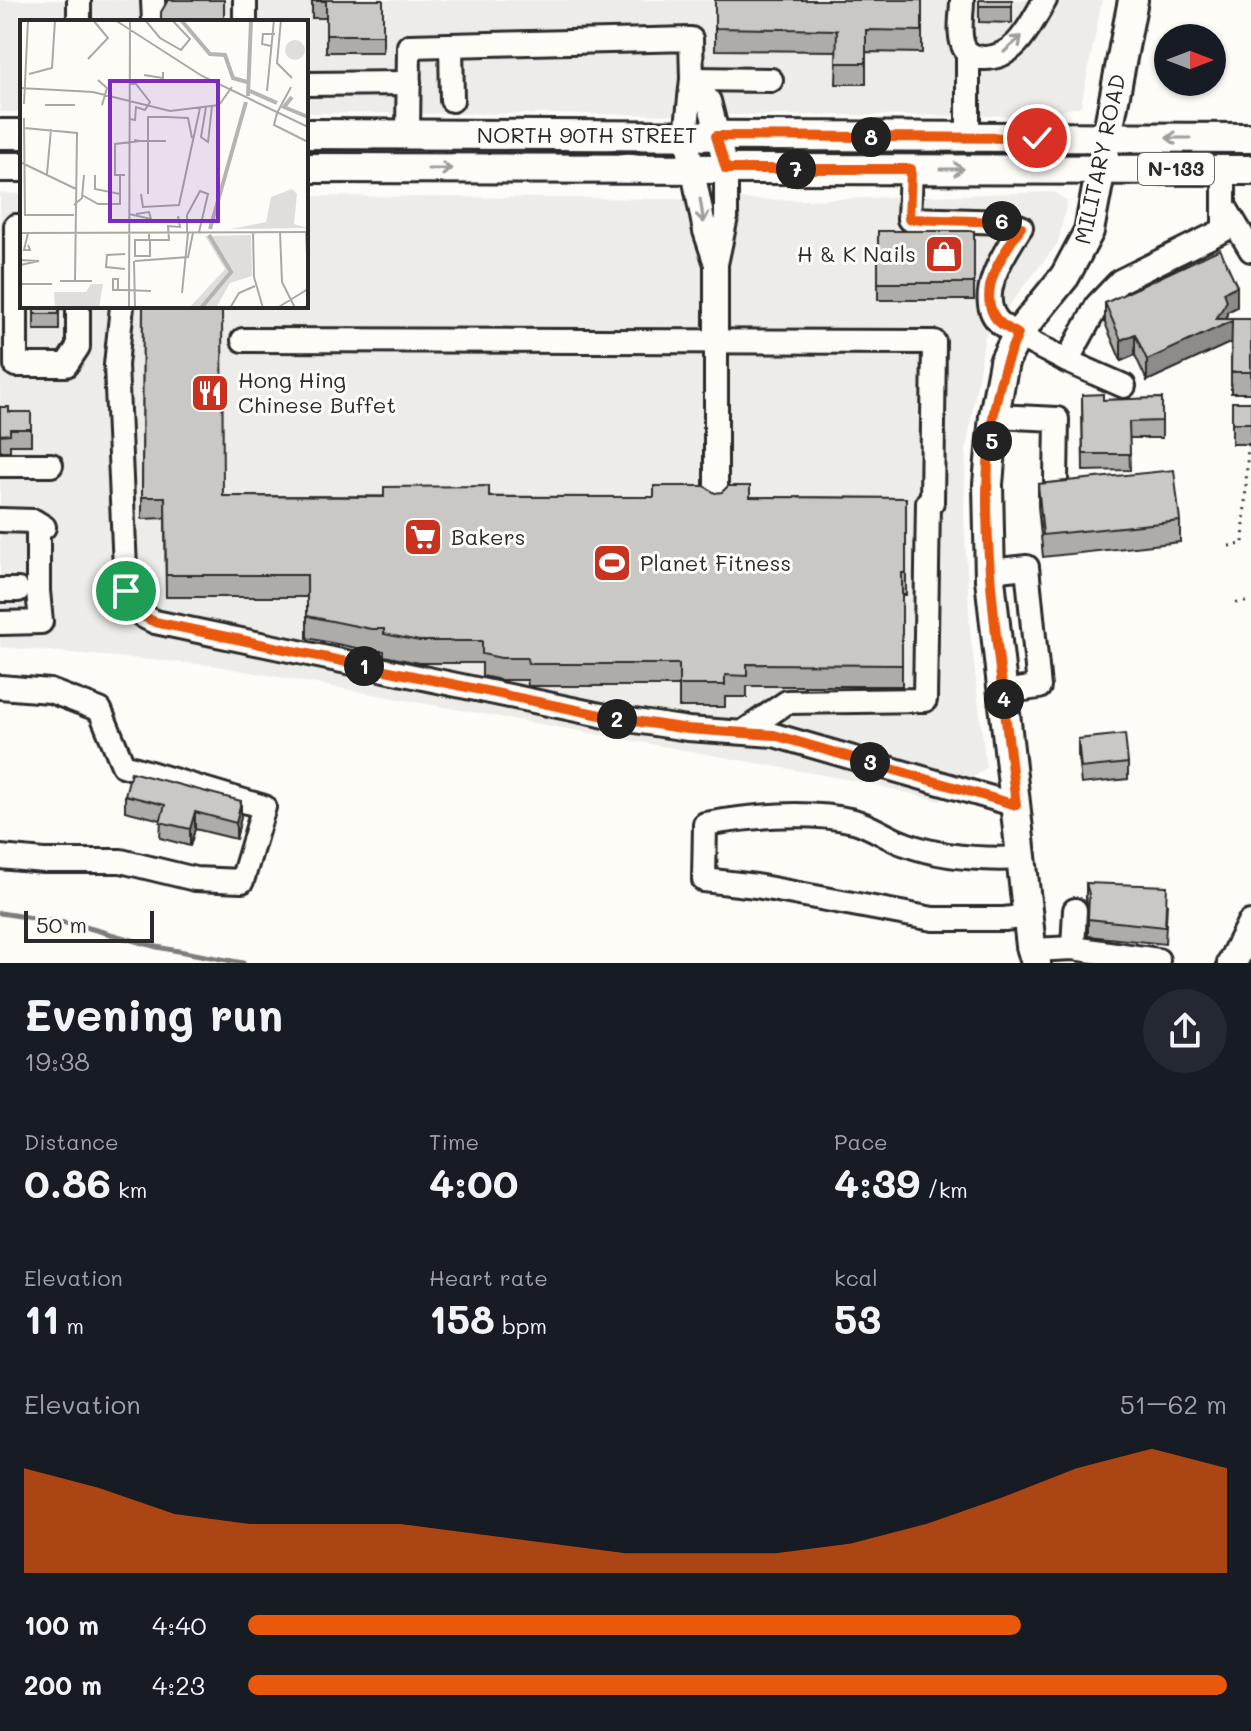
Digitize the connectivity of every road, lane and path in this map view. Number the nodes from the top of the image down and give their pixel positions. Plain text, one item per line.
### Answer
1 (153, 0) edge
2 (962, 0) edge
3 (972, 0) edge
4 (1045, 0) edge
5 (1133, 0) edge
6 (154, 20) edge
7 (451, 45) junction
8 (965, 47) junction
9 (692, 79) junction
10 (771, 80) dead end
11 (409, 83) junction
12 (308, 84) edge
13 (452, 100) dead end
14 (308, 134) edge
15 (408, 134) junction
16 (686, 136) junction
17 (716, 136) junction
18 (968, 138) junction
19 (1106, 138) junction
20 (1251, 138) edge
21 (308, 165) edge
22 (308, 166) edge
23 (693, 169) junction
24 (726, 169) junction
25 (911, 169) junction
26 (1100, 169) junction
27 (1238, 170) edge
28 (1224, 205) junction
29 (20, 226) edge
30 (1251, 250) edge
31 (716, 264) junction
32 (67, 308) edge
33 (78, 308) edge
34 (121, 308) edge
35 (1018, 334) junction
36 (243, 340) dead end
37 (716, 341) junction
38 (16, 342) junction
39 (1067, 361) junction
40 (1124, 386) dead end
41 (994, 416) junction
42 (1248, 444) dead end
43 (0, 465) edge
44 (51, 465) dead end
45 (1056, 481) edge
46 (716, 501) edge
47 (0, 520) edge
48 (1229, 546) dead end
49 (1251, 601) edge
50 (1236, 603) dead end
51 (0, 623) edge
52 (0, 687) edge
53 (743, 732) junction
54 (1016, 805) junction
55 (0, 857) edge
56 (1022, 858) junction
57 (1075, 910) dead end
58 (1028, 916) junction
59 (1251, 925) edge
60 (1073, 948) junction
61 (1034, 957) edge
62 (1158, 960) dead end
63 (1232, 963) edge

1 - 6 lane
2 - 8 lane
3 - 8 lane
8 -> 4 lane
5 - 19 main road, MILITARY ROAD
7 - 9 lane
7 - 11 lane
7 - 13 lane
8 - 18 lane
9 - 10 lane
9 - 16 lane
9 - 17 lane
11 - 12 lane
11 - 15 lane
14 - 15 main road, NORTH 90TH STREET / N-133
15 - 16 main road, NORTH 90TH STREET / N-133
15 - 21 main road
16 - 17 main road, NORTH 90TH STREET / N-133
16 - 23 lane
17 - 18 main road, NORTH 90TH STREET / N-133
17 - 24 lane
18 - 19 main road, NORTH 90TH STREET / N-133
20 -> 19 main road, NORTH 90TH STREET / N-133
19 - 26 main road, MILITARY ROAD
22 -> 23 main road, NORTH 90TH STREET / N-133
23 - 24 main road, NORTH 90TH STREET / N-133
23 -> 31 lane
24 - 25 main road, NORTH 90TH STREET / N-133
24 - 31 lane
25 -> 26 main road, NORTH 90TH STREET / N-133
25 - 35 lane
26 - 27 main road, NORTH 90TH STREET / N-133
26 - 35 main road, MILITARY ROAD
27 - 28 lane
28 - 30 lane
28 - 39 lane
29 - 38 lane
31 - 37 lane
32 - 38 lane
33 - 38 lane
34 - 53 lane
35 - 39 lane
35 - 41 main road, MILITARY ROAD
36 - 37 lane
37 - 46 lane
37 - 53 lane
39 - 40 lane
41 - 45 lane
41 - 54 main road, MILITARY ROAD
42 - 48 path
43 - 44 lane
47 - 51 lane
49 - 50 path
52 - 55 lane
53 - 54 lane
54 - 56 main road, MILITARY ROAD
56 - 58 main road, MILITARY ROAD
56 - 58 lane
57 - 60 lane
58 - 61 main road, MILITARY ROAD
59 - 63 main road
60 - 61 lane
60 - 62 lane

